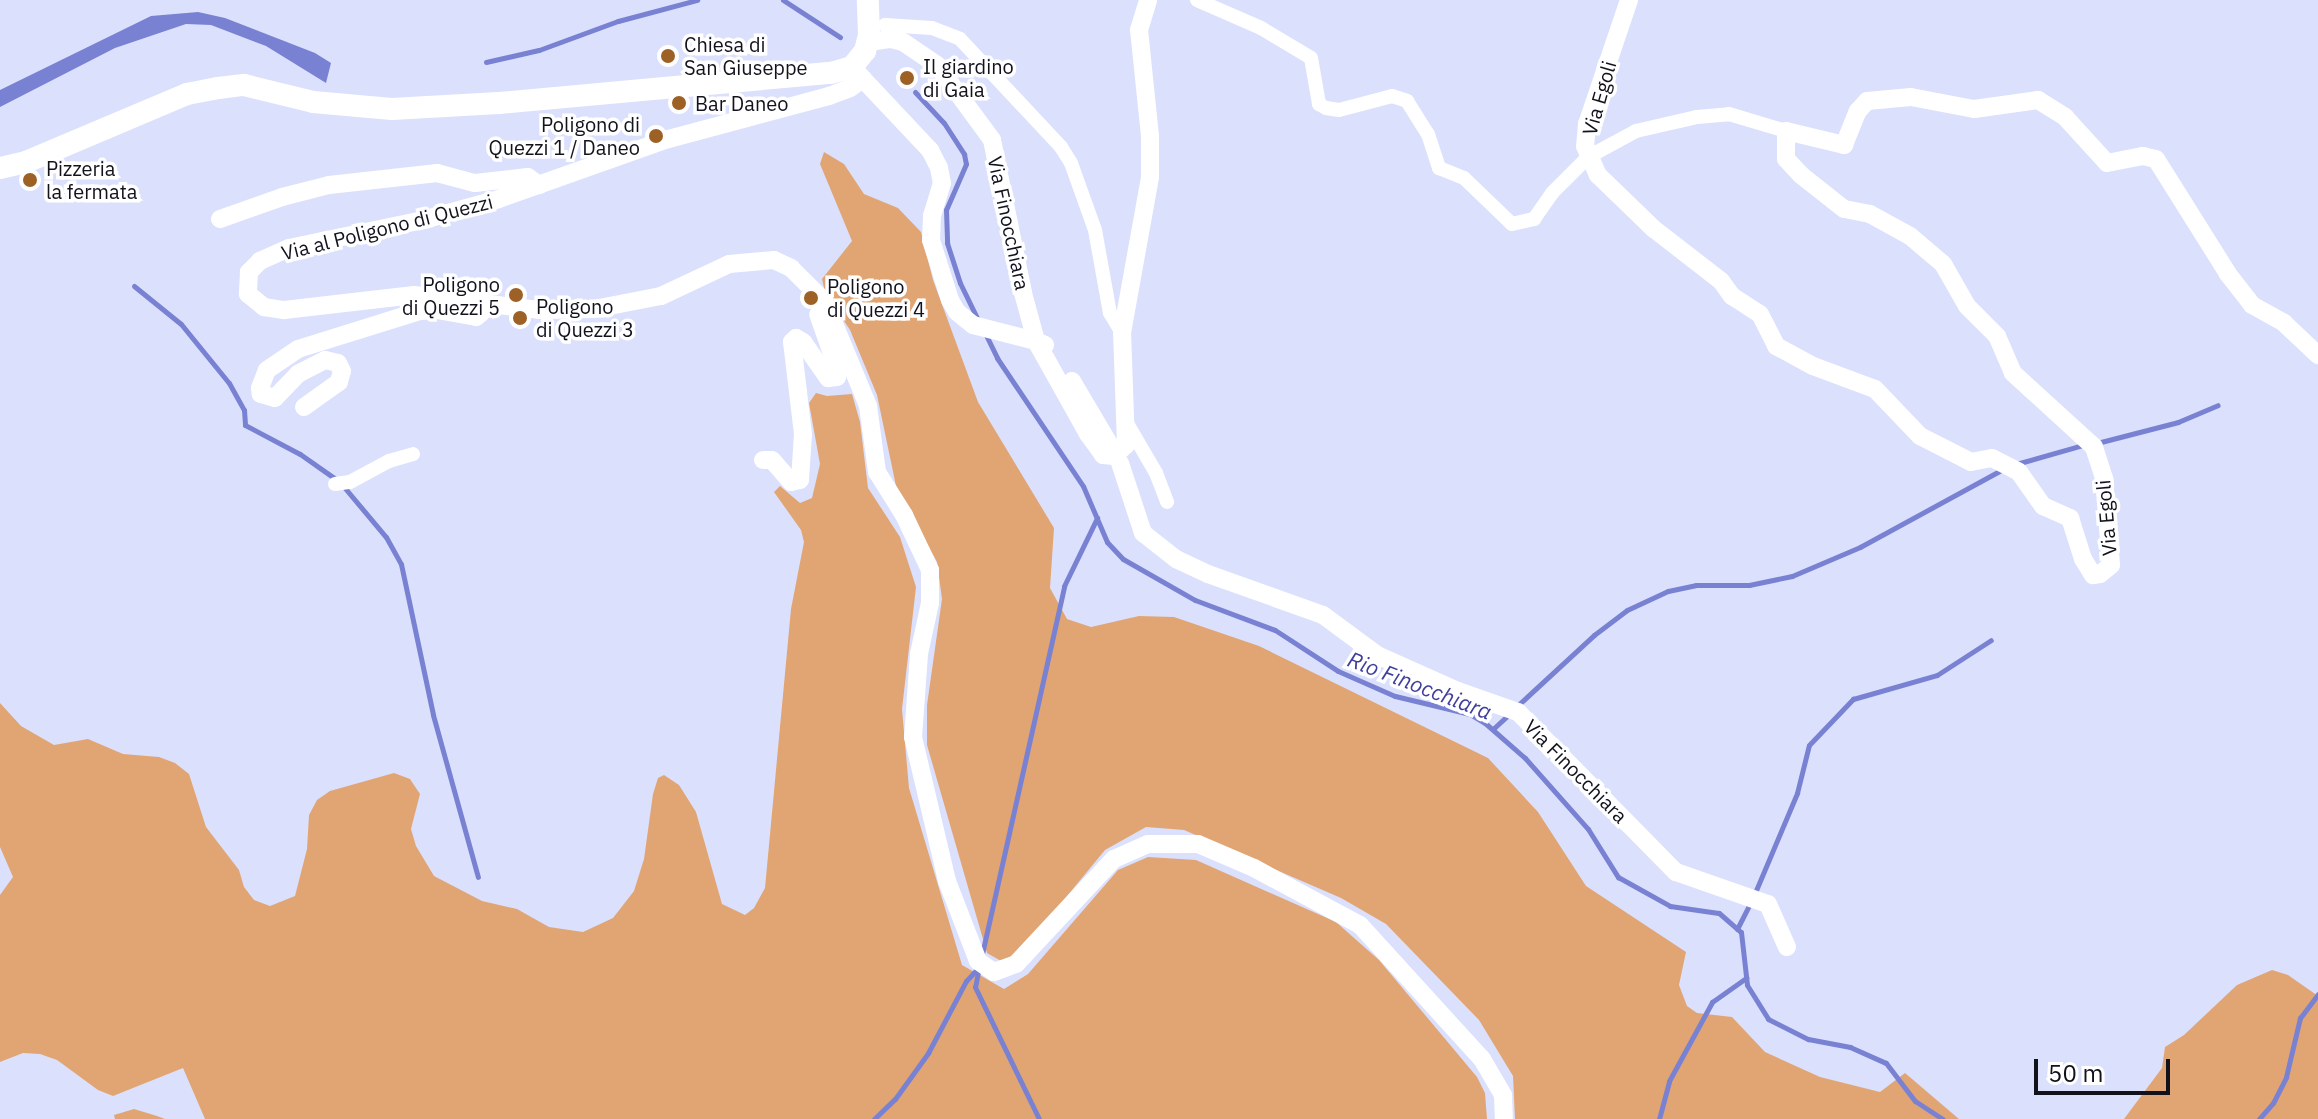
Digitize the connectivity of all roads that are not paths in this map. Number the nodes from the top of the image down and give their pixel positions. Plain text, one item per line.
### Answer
1 (868, 0) edge
2 (1197, 0) edge
3 (1629, 0) edge
4 (1149, 4) edge
5 (869, 42) junction
6 (903, 42) junction
7 (857, 73) junction
8 (1786, 131) junction
9 (1588, 157) junction
10 (0, 168) edge
11 (539, 185) junction
12 (220, 219) dead end
13 (485, 301) junction
14 (825, 302) junction
15 (1122, 333) junction
16 (1030, 339) junction
17 (2318, 355) edge
18 (304, 407) dead end
19 (1128, 425) junction
20 (413, 454) dead end
21 (763, 460) dead end
22 (340, 484) dead end
23 (1167, 502) dead end
24 (1787, 947) dead end
25 (1504, 1119) edge

1 - 5 street
2 - 9 street
3 - 9 street, Via Egoli
4 - 15 street
5 - 6 street
5 - 7 street
6 - 15 street
6 - 16 street, Via Finocchiara
7 - 10 street
7 - 11 street, Via al Poligono di Quezzi
7 - 16 street
8 - 9 street
8 - 9 street, Via Egoli
8 - 17 street
11 - 12 street, Via al Poligono di Quezzi
11 - 13 street, Via al Poligono di Quezzi
13 - 14 street, Via al Poligono di Quezzi
13 - 18 street
14 - 21 street
14 - 25 street, Via al Poligono di Quezzi
15 - 19 street
16 - 19 street
16 - 24 street, Via Finocchiara
19 - 23 street
20 - 22 street

